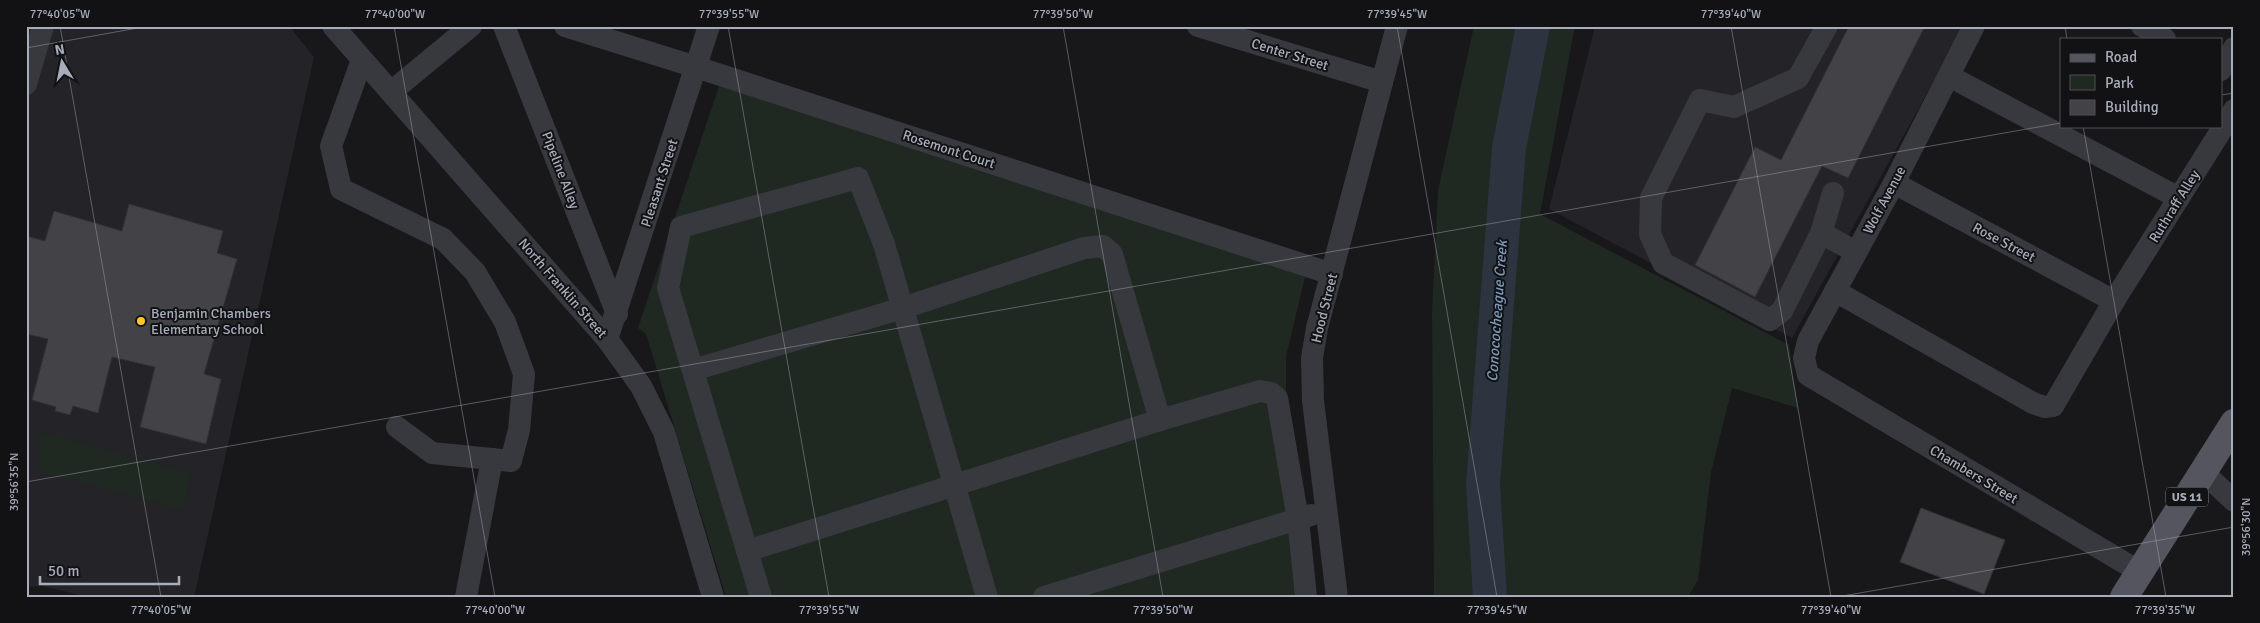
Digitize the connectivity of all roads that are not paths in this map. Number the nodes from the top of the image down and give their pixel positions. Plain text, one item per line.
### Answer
1 (43, 26) edge
2 (333, 26) edge
3 (470, 26) edge
4 (504, 26) edge
5 (565, 26) edge
6 (709, 26) edge
7 (1198, 26) edge
8 (1397, 26) edge
9 (1828, 26) edge
10 (1974, 26) edge
11 (2142, 26) edge
12 (2163, 38) edge
13 (2234, 48) edge
14 (362, 60) junction
15 (696, 67) junction
16 (2222, 68) edge
17 (2222, 71) edge
18 (1949, 76) junction
19 (2234, 77) edge
20 (1382, 82) junction
21 (26, 84) edge
22 (391, 92) junction
23 (2234, 110) edge
24 (1894, 183) junction
25 (1833, 193) dead end
26 (2179, 198) junction
27 (1821, 234) junction
28 (1856, 252) junction
29 (1332, 274) junction
30 (1835, 291) junction
31 (2114, 301) junction
32 (903, 308) junction
33 (617, 314) junction
34 (607, 339) junction
35 (693, 370) junction
36 (1808, 375) joint
37 (1160, 420) junction
38 (2234, 423) edge
39 (397, 427) dead end
40 (492, 459) junction
41 (2203, 472) junction
42 (953, 485) junction
43 (2234, 501) edge
44 (1327, 510) junction
45 (1298, 518) junction
46 (747, 551) junction
47 (2140, 572) junction
48 (466, 597) edge
49 (713, 597) edge
50 (761, 597) edge
51 (987, 597) edge
52 (1044, 597) edge
53 (1306, 597) edge
54 (1337, 597) edge
55 (2124, 597) edge

1 - 21 street
2 - 14 street, North Franklin Street
3 - 22 street
4 - 33 street, Pipeline Alley
5 - 15 street, Rosemont Court
6 - 15 street, Pleasant Street
7 - 20 street, Center Street
8 - 20 street, Hood Street
9 - 27 street
10 - 18 street, Wolf Avenue
11 - 12 street
13 - 16 street
14 - 22 street, North Franklin Street
14 - 40 street
15 - 29 street, Rosemont Court
15 - 33 street, Pleasant Street
17 - 19 street
18 - 24 street, Wolf Avenue
18 - 26 street
20 - 29 street, Hood Street
22 - 34 street, North Franklin Street
23 - 26 street, Ruthraff Alley
24 - 28 street, Wolf Avenue
24 - 31 street, Rose Street
25 - 27 street
26 - 31 street, Ruthraff Alley
27 - 28 street
28 - 30 street, Wolf Avenue
29 - 44 street, Hood Street
30 - 31 street, Ruthraff Alley
30 - 36 street, Wolf Avenue
32 - 35 street
32 - 35 street
32 - 37 street
32 - 42 street
33 - 34 street, Pleasant Street
34 - 49 street, North Franklin Street
35 - 46 street
36 - 47 street, Chambers Street
37 - 42 street
37 - 45 street
38 - 41 main road, US 11
39 - 40 street
40 - 48 street
41 - 43 street
41 - 47 main road, US 11
42 - 46 street
42 - 51 street
44 - 45 street
44 - 54 street, Hood Street
45 - 52 street
45 - 53 street
46 - 50 street
47 - 55 main road, US 11

